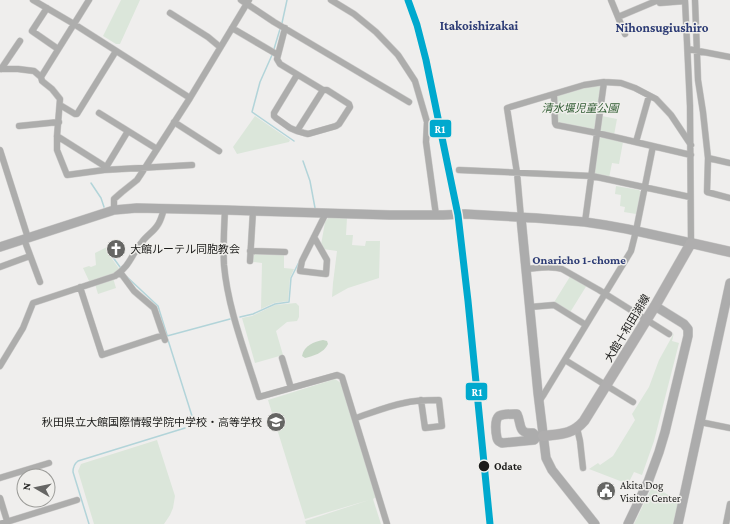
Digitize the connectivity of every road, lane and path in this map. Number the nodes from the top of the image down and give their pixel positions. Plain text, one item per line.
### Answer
1 (33, 0) edge
2 (89, 0) edge
3 (331, 0) edge
4 (611, 0) edge
5 (695, 0) edge
6 (246, 1) edge
7 (685, 1) edge
8 (658, 2) edge
9 (47, 8) junction
10 (170, 13) dead end
11 (618, 17) junction
12 (74, 24) junction
13 (232, 28) junction
14 (285, 28) junction
15 (625, 34) dead end
16 (20, 41) dead end
17 (220, 47) junction
18 (58, 49) junction
19 (688, 49) junction
20 (116, 51) junction
21 (697, 51) junction
22 (278, 55) junction
23 (730, 57) edge
24 (1, 69) edge
25 (297, 74) junction
26 (41, 77) junction
27 (604, 82) junction
28 (323, 90) junction
29 (554, 95) junction
30 (649, 96) junction
31 (190, 98) junction
32 (409, 102) dead end
33 (60, 105) junction
34 (99, 113) dead end
35 (58, 122) junction
36 (174, 122) junction
37 (19, 126) dead end
38 (297, 131) junction
39 (128, 132) junction
40 (597, 133) junction
41 (57, 136) junction
42 (636, 142) junction
43 (690, 145) junction
44 (653, 146) junction
45 (157, 149) junction
46 (0, 150) edge
47 (220, 151) dead end
48 (691, 155) junction
49 (708, 158) junction
50 (730, 163) edge
51 (192, 165) dead end
52 (105, 168) junction
53 (145, 168) junction
54 (459, 170) dead end
55 (517, 173) junction
56 (592, 176) junction
57 (645, 188) junction
58 (690, 197) junction
59 (730, 198) edge
60 (164, 209) junction
61 (114, 210) junction
62 (225, 210) junction
63 (252, 211) junction
64 (326, 213) junction
65 (436, 215) junction
66 (521, 218) junction
67 (585, 222) junction
68 (636, 231) junction
69 (314, 237) junction
70 (26, 238) junction
71 (691, 243) junction
72 (0, 247) edge
73 (250, 251) junction
74 (285, 252) dead end
75 (730, 252) edge
76 (30, 256) junction
77 (250, 261) dead end
78 (0, 267) edge
79 (526, 269) junction
80 (120, 272) junction
81 (40, 282) dead end
82 (730, 283) edge
83 (80, 288) junction
84 (604, 294) junction
85 (728, 304) edge
86 (655, 306) junction
87 (530, 307) junction
88 (646, 320) junction
89 (586, 325) junction
90 (669, 334) dead end
91 (282, 358) dead end
92 (565, 360) junction
93 (0, 366) edge
94 (607, 385) junction
95 (291, 388) junction
96 (421, 400) junction
97 (540, 400) junction
98 (633, 402) dead end
99 (356, 418) junction
100 (700, 422) junction
101 (577, 428) junction
102 (730, 428) edge
103 (540, 436) junction
104 (49, 463) dead end
105 (583, 468) dead end
106 (0, 478) edge
107 (0, 498) edge
108 (78, 500) dead end
109 (730, 504) edge
110 (8, 523) edge
111 (0, 524) edge
112 (387, 524) edge
113 (595, 524) edge
114 (628, 524) edge
115 (678, 524) edge
116 (726, 524) edge

1 - 9 street
2 - 12 street
3 - 65 street
4 - 11 street
5 - 21 street
6 - 13 street
6 - 14 street
7 - 8 street
7 - 19 street
8 - 11 street
9 - 12 street
9 - 18 street
10 - 17 street
11 - 15 street
12 - 18 street
12 - 20 street
13 - 17 street
13 - 22 street
14 - 22 street
14 - 32 street
16 - 24 street
17 - 31 street
18 - 26 street
19 - 21 street
19 - 43 street
20 - 31 street
20 - 33 street
21 - 23 street
21 - 49 street
22 - 25 street
24 - 26 street
25 - 28 street
25 - 38 street
26 - 33 street
27 - 29 street
27 - 30 street
27 - 40 street
28 - 38 street
28 - 38 street
29 - 40 street
29 - 55 street
30 - 42 street
30 - 43 street
31 - 36 street
33 - 35 street
34 - 39 street
35 - 37 street
35 - 41 street
36 - 45 street
36 - 47 street
39 - 45 street
39 - 52 street
40 - 42 street
40 - 56 street
41 - 52 street
41 - 52 street
42 - 44 street
43 - 48 street
44 - 48 street
44 - 57 street
45 - 53 street
46 - 70 street
48 - 58 street
49 - 50 street
49 - 59 street
51 - 53 street
52 - 53 street
53 - 61 street
54 - 55 street
55 - 56 street
55 - 66 street
56 - 57 street
56 - 67 street
57 - 58 street
57 - 68 street
58 - 71 street
60 - 61 street
60 - 62 street
60 - 80 street
61 - 70 street
62 - 63 street
62 - 95 street
63 - 64 street
63 - 73 street
64 - 65 street
64 - 69 street
65 - 66 street
66 - 67 street
66 - 79 street
67 - 68 street
68 - 71 street
68 - 84 street
69 - 69 street
70 - 72 street
70 - 76 street
71 - 75 main road
71 - 86 main road, 大館十和田湖線
73 - 74 street
73 - 77 street
76 - 78 street
76 - 81 street
79 - 84 street
79 - 87 street
80 - 83 street
80 - 83 street
82 - 85 street
83 - 93 street
84 - 88 street
84 - 89 street
85 - 100 street
86 - 88 main road, 大館十和田湖線
86 - 114 street
87 - 89 street
87 - 97 street
88 - 90 street
88 - 94 main road, 大館十和田湖線
89 - 92 street
91 - 95 street
92 - 94 street
92 - 97 street
94 - 98 street
94 - 101 main road, 大館十和田湖線
95 - 99 street
96 - 96 street
96 - 99 street
97 - 103 street
99 - 112 street
100 - 102 street
100 - 115 street
101 - 103 main road
101 - 105 street
103 - 103 street
103 - 113 street
104 - 106 street
107 - 110 street
108 - 110 street
109 - 116 street
110 - 111 street

